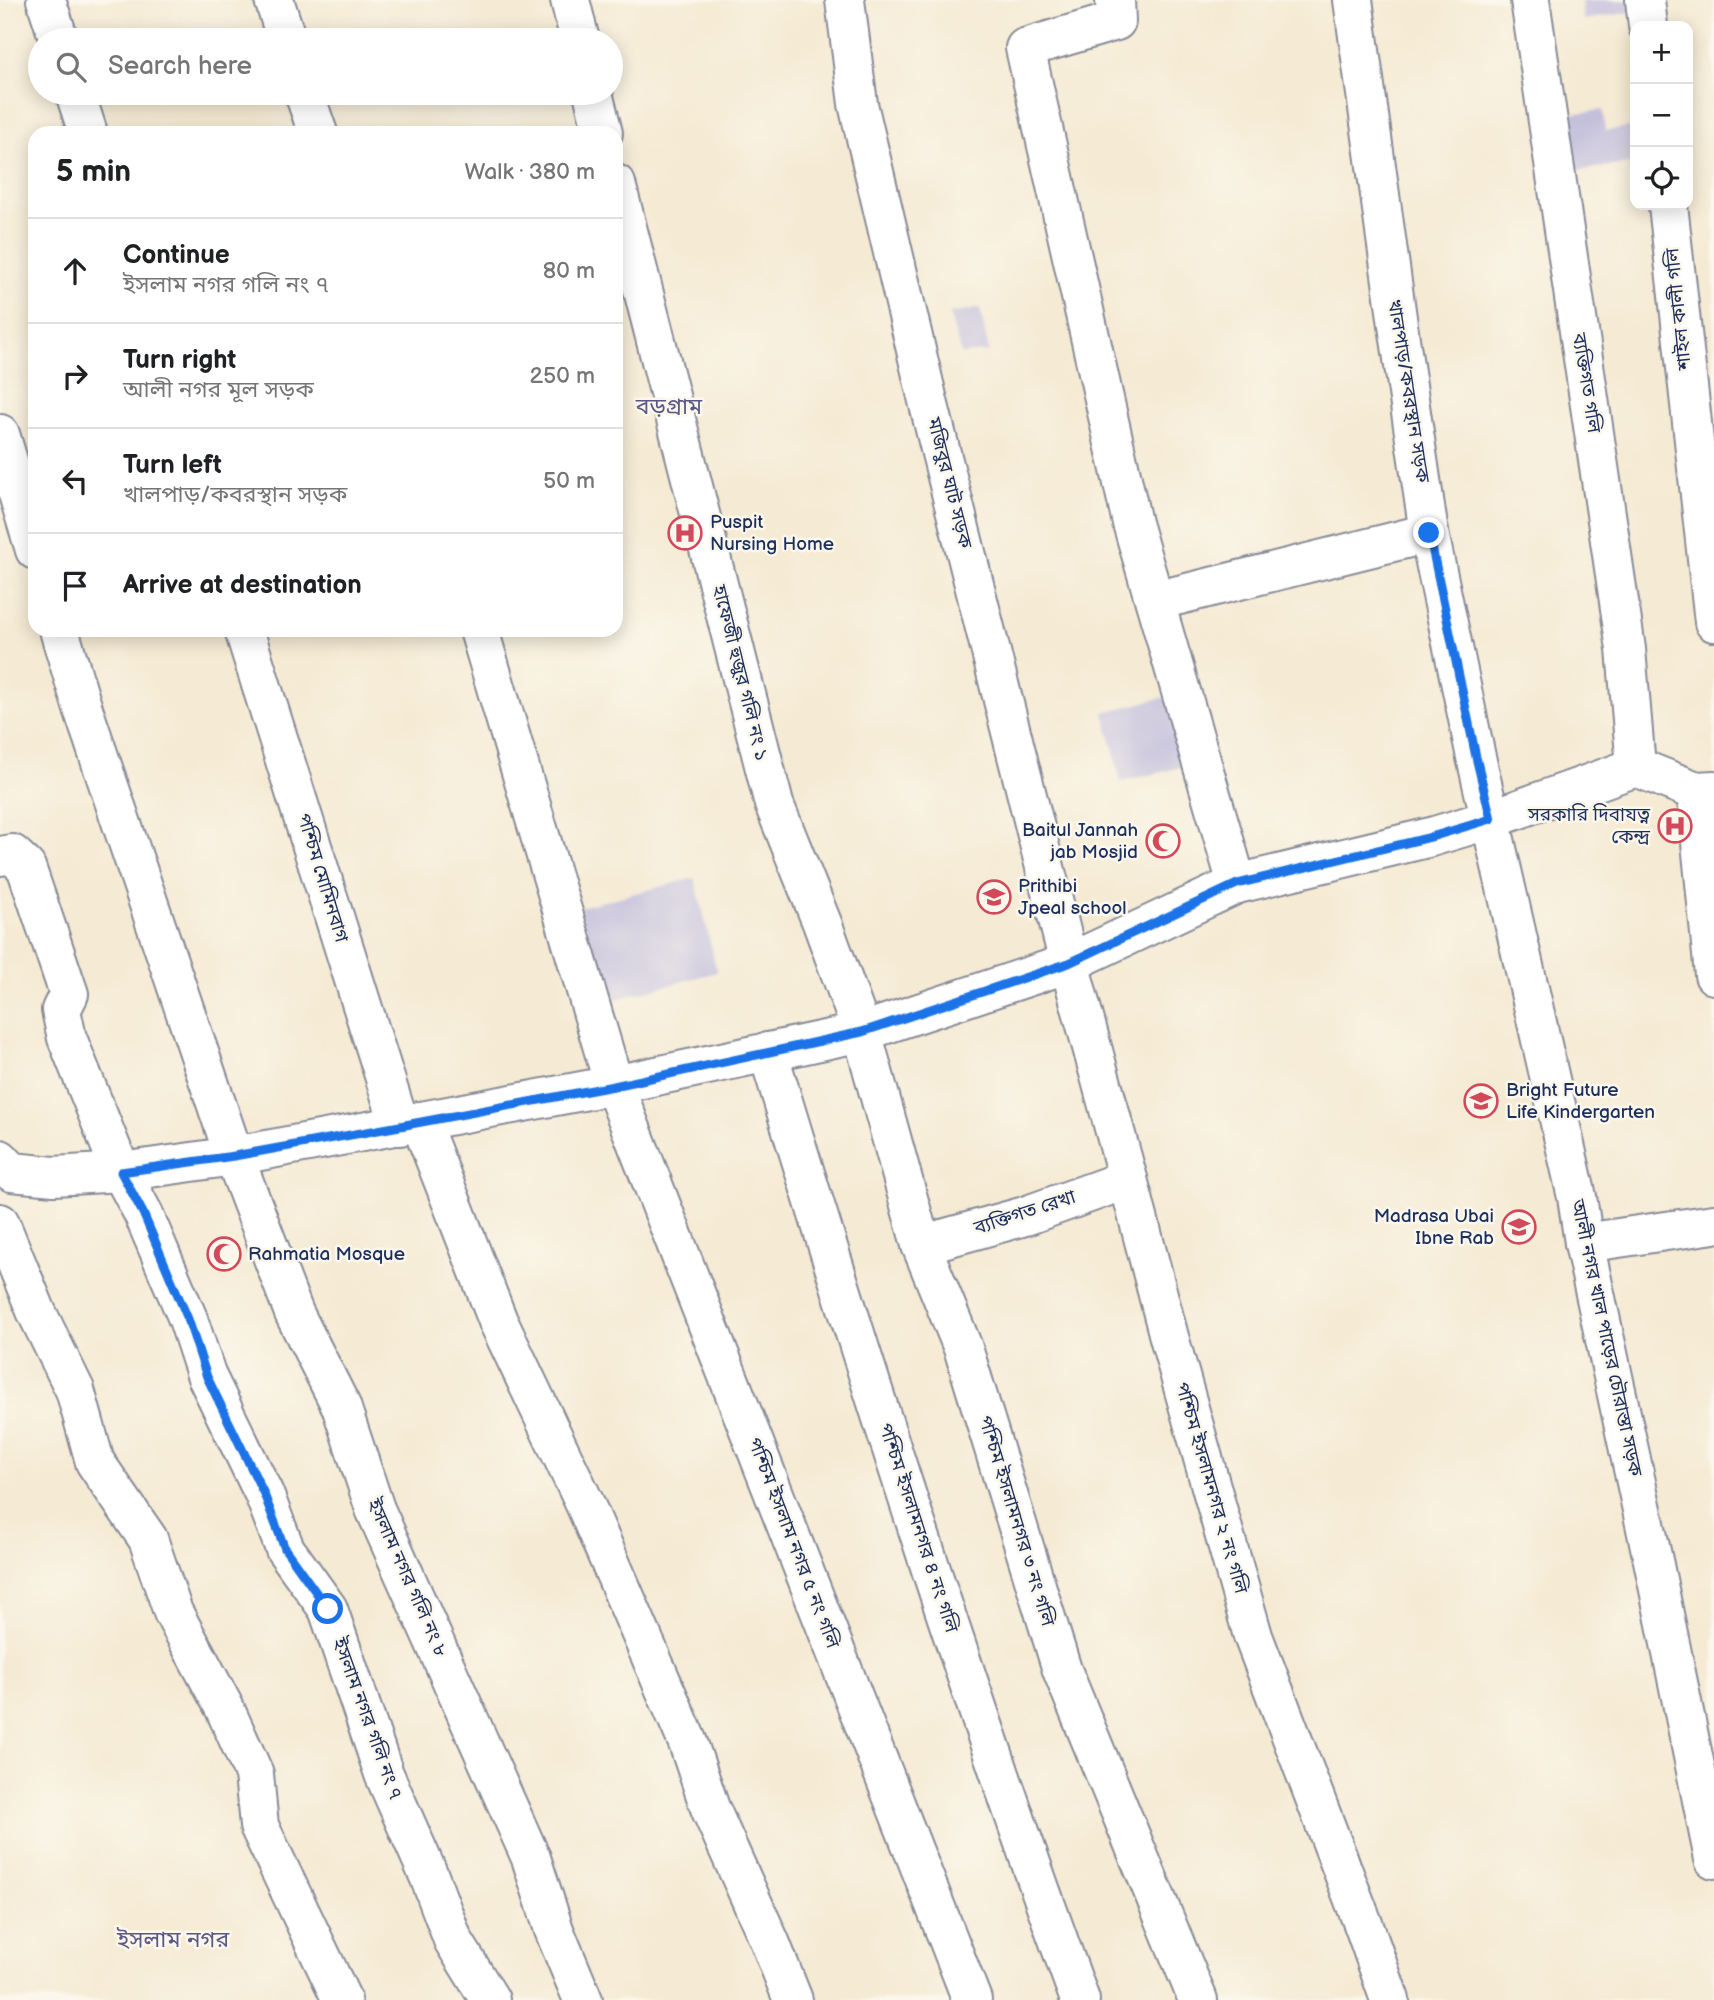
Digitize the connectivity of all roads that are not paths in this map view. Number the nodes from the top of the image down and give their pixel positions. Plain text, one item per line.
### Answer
1 (46, 0) edge
2 (274, 0) edge
3 (570, 0) edge
4 (845, 0) edge
5 (1115, 0) edge
6 (1353, 0) edge
7 (1530, 0) edge
8 (1645, 0) edge
9 (1647, 21) edge
10 (55, 28) edge
11 (283, 28) edge
12 (577, 28) edge
13 (79, 105) edge
14 (308, 105) edge
15 (596, 105) edge
16 (86, 126) edge
17 (316, 126) edge
18 (601, 126) edge
19 (1669, 210) edge
20 (623, 211) edge
21 (0, 434) edge
22 (28, 527) edge
23 (1429, 533) junction
24 (1155, 601) junction
25 (1714, 622) edge
26 (61, 637) edge
27 (246, 637) edge
28 (481, 637) edge
29 (1636, 767) junction
30 (1705, 790) edge
31 (1491, 819) junction
32 (0, 856) edge
33 (1237, 884) junction
34 (1069, 963) junction
35 (1714, 975) edge
36 (862, 1032) junction
37 (768, 1052) junction
38 (614, 1086) junction
39 (410, 1124) junction
40 (234, 1156) junction
41 (0, 1159) edge
42 (121, 1172) junction
43 (1128, 1179) junction
44 (0, 1223) edge
45 (1714, 1224) edge
46 (1584, 1243) junction
47 (921, 1245) junction
48 (1714, 1859) edge
49 (342, 2000) edge
50 (490, 2000) edge
51 (583, 2000) edge
52 (793, 2000) edge
53 (972, 2000) edge
54 (1080, 2000) edge
55 (1198, 2000) edge
56 (1390, 2000) edge

1 - 10 street
2 - 11 street
3 - 12 street
4 - 34 street, মজিবুর ঘাট সড়ক
5 - 24 street
6 - 23 street, খালপাড়/কবরস্থান সড়ক
7 - 29 street, ব্যক্তিগত গলি
8 - 9 street
13 - 16 street
14 - 17 street
15 - 18 street
19 - 25 street, শাইল কালী গলি
20 - 36 street, হাফেজী হুজুর গলি নং ১
21 - 22 street
23 - 24 street
23 - 31 street, খালপাড়/কবরস্থান সড়ক
24 - 33 street
26 - 40 street, ইসলাম নগর গলি নং ৮
27 - 39 street, পশ্চিম মোমিনবাগ
28 - 38 street
29 - 30 street
29 - 31 street
30 - 35 street
31 - 33 street
31 - 46 street, আলী নগর খাল পাড়ের চৌরাস্তা সড়ক
32 - 42 street
33 - 34 street
34 - 36 street
34 - 43 street, পশ্চিম ইসলামনগর ২ নং গলি
36 - 37 street
36 - 47 street, পশ্চিম ইসলামনগর ৩ নং গলি
37 - 38 street
37 - 54 street, পশ্চিম ইসলামনগর ৪ নং গলি
38 - 39 street
38 - 53 street, পশ্চিম ইসলাম নগর ৫ নং গলি
39 - 40 street
39 - 52 street, পশ্চিম মোমিনবাগ
40 - 42 street
40 - 51 street, ইসলাম নগর গলি নং ৮
41 - 42 street
42 - 50 street, ইসলাম নগর গলি নং ৭
43 - 47 street, ব্যক্তিগত রেখা
43 - 56 street, পশ্চিম ইসলামনগর ২ নং গলি
44 - 49 street
45 - 46 street
46 - 48 street, আলী নগর খাল পাড়ের চৌরাস্তা সড়ক
47 - 55 street, পশ্চিম ইসলামনগর ৩ নং গলি

